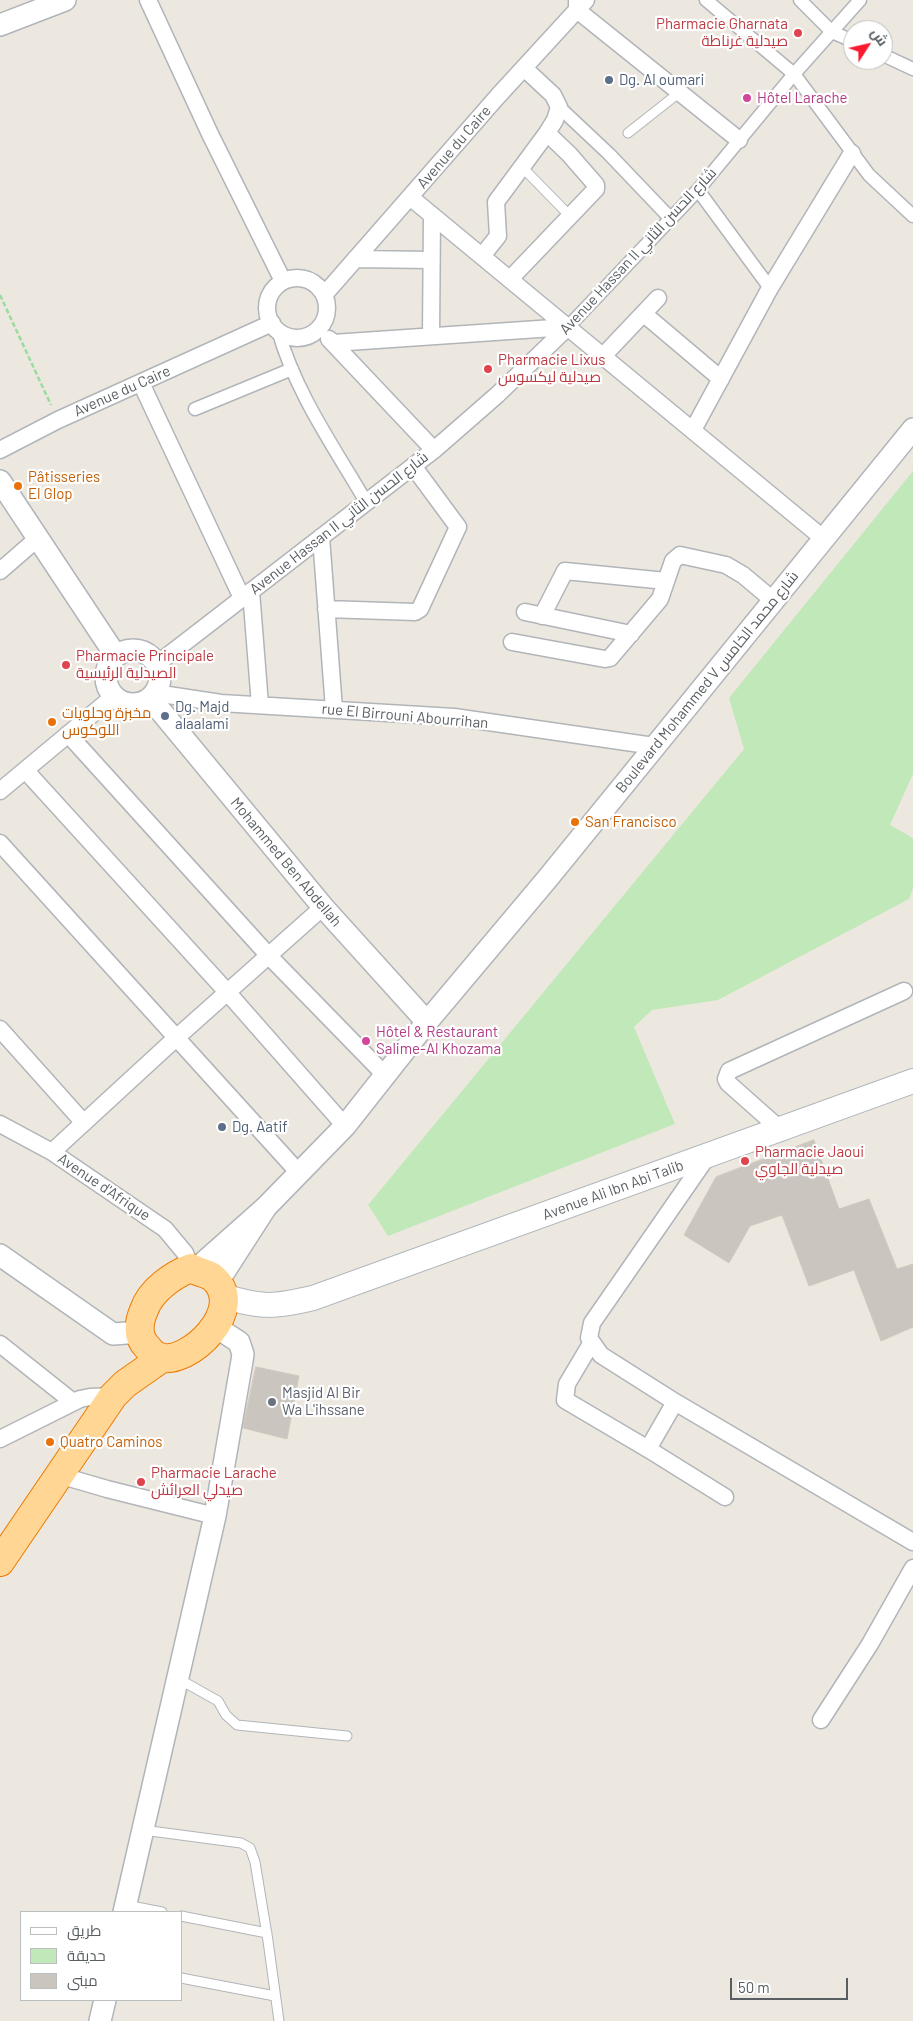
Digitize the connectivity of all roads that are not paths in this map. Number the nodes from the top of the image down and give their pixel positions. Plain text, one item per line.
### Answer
1 (65, 0) edge
2 (148, 0) edge
3 (706, 0) edge
4 (800, 0) edge
5 (860, 0) edge
6 (580, 3) edge
7 (0, 25) edge
8 (832, 32) junction
9 (843, 37) edge
10 (893, 60) edge
11 (524, 68) junction
12 (913, 69) edge
13 (794, 74) junction
14 (680, 92) junction
15 (559, 107) junction
16 (547, 133) junction
17 (628, 133) dead end
18 (739, 140) junction
19 (852, 153) junction
20 (522, 167) junction
21 (698, 190) junction
22 (410, 197) junction
23 (432, 214) junction
24 (570, 216) junction
25 (913, 216) edge
26 (671, 219) junction
27 (482, 256) junction
28 (355, 259) junction
29 (431, 260) junction
30 (510, 279) junction
31 (283, 281) junction
32 (770, 288) junction
33 (324, 295) junction
34 (658, 298) dead end
35 (644, 314) junction
36 (275, 327) junction
37 (568, 327) junction
38 (319, 328) junction
39 (431, 336) junction
40 (333, 343) junction
41 (603, 356) junction
42 (292, 369) junction
43 (721, 379) junction
44 (141, 382) junction
45 (195, 409) dead end
46 (913, 429) edge
47 (693, 430) junction
48 (0, 450) edge
49 (434, 450) junction
50 (413, 466) junction
51 (0, 481) edge
52 (366, 502) junction
53 (321, 537) junction
54 (38, 538) junction
55 (824, 539) junction
56 (0, 571) edge
57 (666, 581) junction
58 (247, 595) junction
59 (774, 601) junction
60 (326, 609) junction
61 (525, 612) dead end
62 (542, 616) junction
63 (631, 634) junction
64 (512, 642) dead end
65 (116, 656) junction
66 (156, 664) junction
67 (114, 696) junction
68 (152, 696) junction
69 (260, 705) junction
70 (334, 709) junction
71 (68, 734) junction
72 (654, 746) junction
73 (26, 771) junction
74 (2, 786) edge
75 (0, 843) edge
76 (323, 907) junction
77 (269, 956) junction
78 (904, 991) dead end
79 (228, 993) junction
80 (427, 1022) junction
81 (0, 1029) edge
82 (176, 1038) junction
83 (386, 1076) junction
84 (913, 1081) edge
85 (84, 1123) junction
86 (345, 1126) junction
87 (1, 1128) edge
88 (782, 1130) junction
89 (52, 1152) junction
90 (707, 1157) junction
91 (299, 1174) junction
92 (0, 1256) edge
93 (211, 1294) junction
94 (140, 1332) junction
95 (592, 1342) junction
96 (0, 1344) edge
97 (162, 1358) junction
98 (119, 1390) junction
99 (73, 1402) junction
100 (675, 1402) junction
101 (0, 1440) edge
102 (648, 1449) junction
103 (59, 1474) junction
104 (725, 1497) dead end
105 (215, 1516) junction
106 (913, 1542) edge
107 (0, 1562) edge
108 (913, 1568) edge
109 (177, 1678) junction
110 (821, 1720) dead end
111 (346, 1736) dead end
112 (142, 1830) junction
113 (125, 1909) edge
114 (150, 1911) edge
115 (182, 1916) edge
116 (267, 1933) junction
117 (182, 1978) edge
118 (275, 1996) junction
119 (105, 2001) edge
120 (100, 2021) edge
121 (279, 2021) edge

1 - 7 street
2 - 31 street
3 - 13 street
4 - 8 street
5 - 8 street, Avenue Hassan II شارع الحسن الثاني
6 - 11 street, Avenue du Caire
6 - 14 street
8 - 9 street
8 - 13 street, Avenue Hassan II شارع الحسن الثاني
10 - 12 street
11 - 15 street
11 - 22 street, Avenue du Caire
13 - 18 street, Avenue Hassan II شارع الحسن الثاني
13 - 19 street
14 - 17 lane
14 - 18 street
15 - 16 street
15 - 26 street
16 - 20 street
16 - 24 street
18 - 21 street, Avenue Hassan II شارع الحسن الثاني
19 - 25 street
19 - 32 street
20 - 24 lane
20 - 27 street
21 - 26 street, Avenue Hassan II شارع الحسن الثاني
21 - 32 street
22 - 23 street
22 - 28 street, Avenue du Caire
23 - 27 street
23 - 29 street
24 - 30 street
26 - 37 street, Avenue Hassan II شارع الحسن الثاني
27 - 30 street
28 - 29 street
28 - 33 street, Avenue du Caire
29 - 39 street
30 - 37 street
31 - 33 street
31 - 36 street
32 - 43 street
33 - 38 street
34 - 35 street
35 - 41 street
35 - 43 street
36 - 38 street
36 - 42 street
36 - 44 street, Avenue du Caire
37 - 39 street
37 - 41 street
37 - 49 street, Avenue Hassan II شارع الحسن الثاني
38 - 40 street
39 - 40 street
40 - 49 street
41 - 47 street
42 - 45 street
42 - 52 street
43 - 47 street
44 - 48 street, Avenue du Caire
44 - 58 street
46 - 55 street, Boulevard Mohammed V شارع محمد الخامس
47 - 55 street
49 - 50 street, Avenue Hassan II شارع الحسن الثاني
50 - 52 street, Avenue Hassan II شارع الحسن الثاني
50 - 60 street
51 - 54 street
52 - 53 street, Avenue Hassan II شارع الحسن الثاني
53 - 58 street, Avenue Hassan II شارع الحسن الثاني
53 - 60 street
54 - 56 street
54 - 65 street
55 - 59 street, Boulevard Mohammed V شارع محمد الخامس
57 - 59 street
57 - 62 street
57 - 63 street
58 - 66 street, Avenue Hassan II شارع الحسن الثاني
58 - 69 street
59 - 72 street, Boulevard Mohammed V شارع محمد الخامس
60 - 70 street
61 - 62 street
62 - 63 street
63 - 64 street
65 - 66 street
65 - 67 street
66 - 68 street
67 - 68 street
67 - 71 street
68 - 69 street, rue El Birrouni Abourrihan
68 - 76 street, Mohammed Ben Abdellah
69 - 70 street, rue El Birrouni Abourrihan
70 - 72 street, rue El Birrouni Abourrihan
71 - 73 street
71 - 77 street
72 - 80 street, Boulevard Mohammed V شارع محمد الخامس
73 - 74 street
73 - 79 street
75 - 82 street
76 - 77 street
76 - 80 street, Mohammed Ben Abdellah
77 - 79 street
77 - 83 street
78 - 88 street
79 - 82 street
79 - 86 street
80 - 83 street, Boulevard Mohammed V شارع محمد الخامس
81 - 85 street
82 - 85 street
82 - 91 street
83 - 86 street, Boulevard Mohammed V شارع محمد الخامس
84 - 88 main road, Avenue Ali Ibn Abi Talib
85 - 89 street
86 - 91 street, Boulevard Mohammed V شارع محمد الخامس
87 - 89 street, Avenue d'Afrique
88 - 90 main road, Avenue Ali Ibn Abi Talib
89 - 93 street, Avenue d'Afrique
90 - 93 main road, Avenue Ali Ibn Abi Talib
90 - 95 street
91 - 93 street, Boulevard Mohammed V شارع محمد الخامس
92 - 94 street
93 - 94 highway
93 - 97 highway
93 - 105 street
94 - 97 highway
94 - 98 highway
95 - 100 street
95 - 102 street
96 - 99 street
97 - 98 highway
98 - 99 street
98 - 103 highway
99 - 101 street
100 - 102 street
100 - 106 street
102 - 104 street
103 - 105 street
103 - 107 highway
105 - 109 street
108 - 110 street
109 - 111 lane
109 - 112 street
112 - 113 street
112 - 116 lane
113 - 114 lane
115 - 116 lane
116 - 118 lane
117 - 118 lane
118 - 121 lane
119 - 120 street

